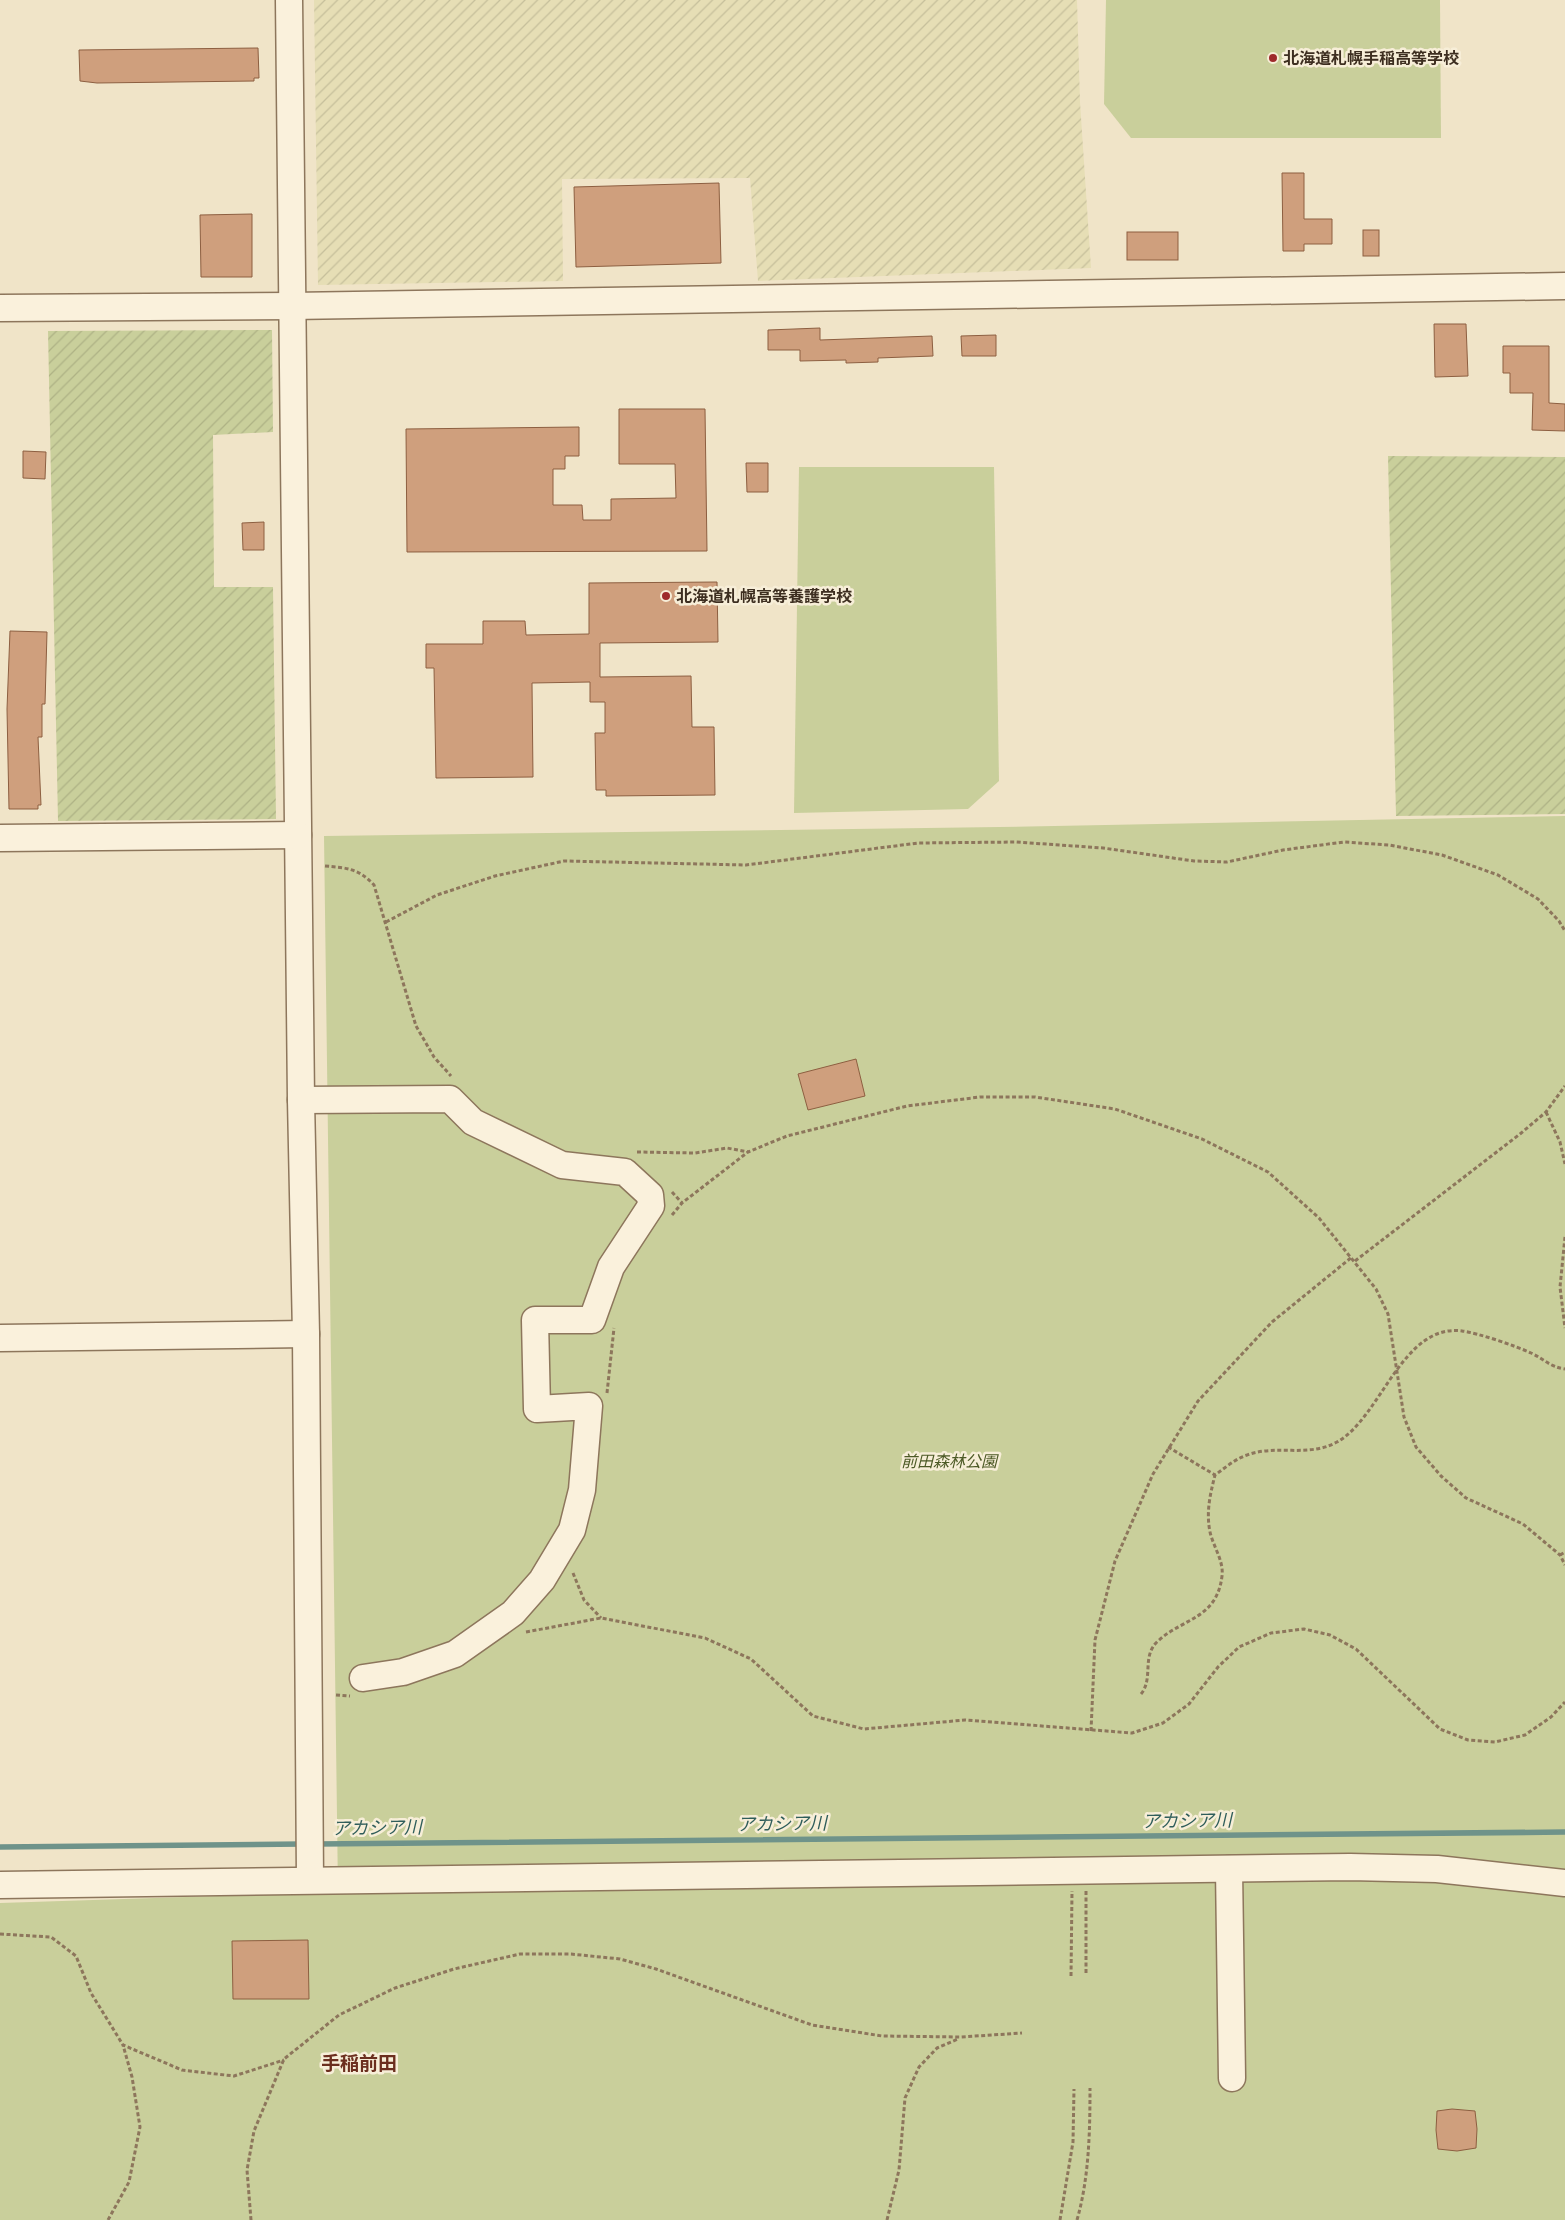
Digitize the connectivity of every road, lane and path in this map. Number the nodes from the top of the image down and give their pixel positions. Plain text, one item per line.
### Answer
1 (289, 0) edge
2 (1565, 286) edge
3 (292, 306) junction
4 (0, 308) edge
5 (298, 835) junction
6 (0, 838) edge
7 (324, 866) dead end
8 (386, 922) junction
9 (1565, 931) edge
10 (454, 1080) dead end
11 (1565, 1086) edge
12 (301, 1100) junction
13 (1546, 1112) junction
14 (634, 1152) dead end
15 (748, 1152) junction
16 (1565, 1164) edge
17 (668, 1219) dead end
18 (1565, 1237) edge
19 (1352, 1257) junction
20 (1355, 1261) junction
21 (614, 1327) dead end
22 (1565, 1328) edge
23 (306, 1334) junction
24 (0, 1338) edge
25 (1565, 1369) edge
26 (1398, 1370) junction
27 (607, 1396) dead end
28 (1168, 1447) junction
29 (1215, 1475) junction
30 (1565, 1552) edge
31 (1560, 1555) junction
32 (577, 1564) dead end
33 (1565, 1566) edge
34 (573, 1573) junction
35 (568, 1580) dead end
36 (602, 1618) junction
37 (531, 1626) dead end
38 (363, 1678) dead end
39 (1141, 1694) dead end
40 (1565, 1702) edge
41 (1091, 1731) junction
42 (1229, 1868) junction
43 (1078, 1871) junction
44 (310, 1874) junction
45 (1565, 1883) edge
46 (0, 1885) edge
47 (0, 1934) edge
48 (1086, 1975) dead end
49 (1071, 1976) dead end
50 (1022, 2033) dead end
51 (960, 2037) junction
52 (123, 2045) junction
53 (284, 2059) junction
54 (1232, 2078) dead end
55 (1090, 2088) dead end
56 (1074, 2089) dead end
57 (108, 2220) edge
58 (251, 2220) edge
59 (887, 2220) edge
60 (1060, 2220) edge
61 (1077, 2220) edge

1 - 3 street
2 - 3 street
3 - 4 street
3 - 5 street
5 - 6 street
5 - 12 street
7 - 8 path
8 - 9 path
8 - 10 path
11 - 13 path
12 - 23 street
12 - 38 street
13 - 16 path
13 - 20 path
14 - 15 path
15 - 17 path
15 - 19 path
18 - 22 path
19 - 20 path
19 - 28 path
20 - 26 path
21 - 27 path
23 - 24 street
23 - 44 street
25 - 26 path
26 - 29 path
26 - 31 path
28 - 29 path
28 - 41 path
29 - 39 path
30 - 31 path
31 - 33 path
32 - 34 path
34 - 35 path
34 - 36 path
36 - 37 path
36 - 41 path
40 - 41 path
42 - 43 street
42 - 45 street
42 - 54 street
43 - 44 street
43 - 48 path
43 - 49 path
44 - 46 street
47 - 52 path
50 - 51 path
51 - 53 path
51 - 59 path
52 - 53 path
52 - 57 path
53 - 58 path
55 - 61 path
56 - 60 path

